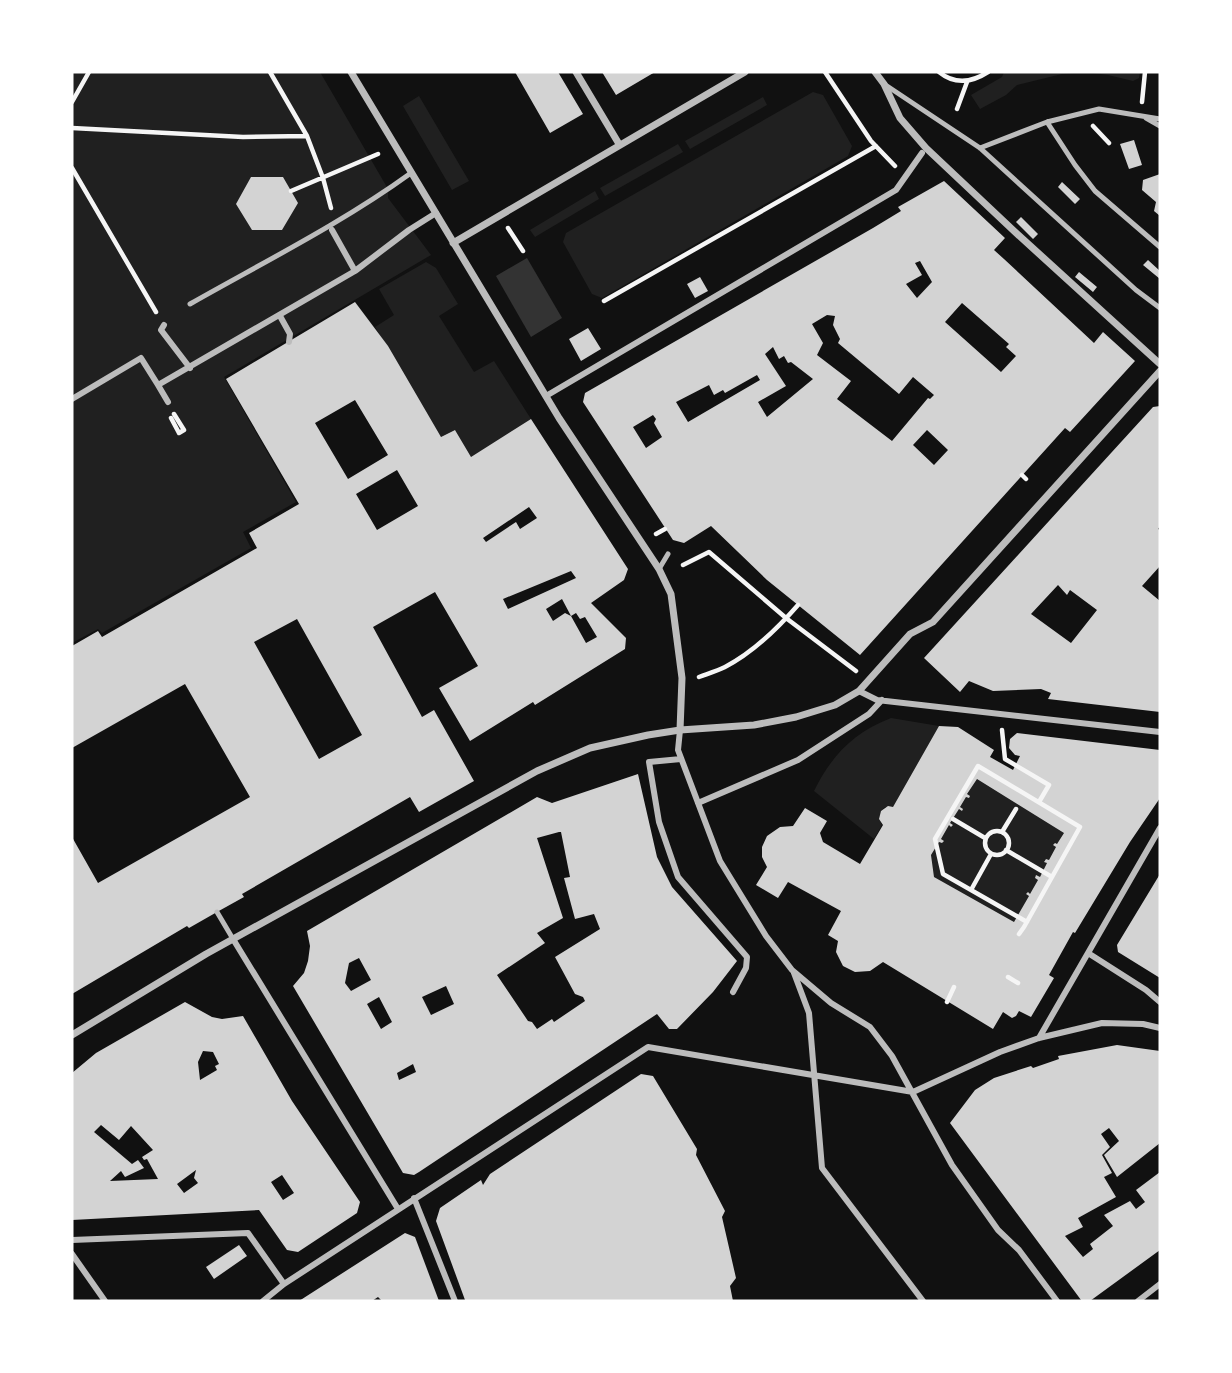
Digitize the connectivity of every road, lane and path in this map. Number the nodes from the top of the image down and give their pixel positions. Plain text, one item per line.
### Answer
1 (89, 72) edge
2 (270, 72) edge
3 (351, 72) edge
4 (576, 72) edge
5 (744, 72) edge
6 (825, 72) edge
7 (875, 72) edge
8 (939, 72) edge
9 (988, 72) edge
10 (1145, 72) edge
11 (968, 82) junction
12 (884, 83) junction
13 (72, 102) edge
14 (957, 109) dead end
15 (1140, 115) junction
16 (1160, 119) edge
17 (1047, 122) junction
18 (1160, 126) edge
19 (72, 128) edge
20 (307, 136) junction
21 (620, 144) junction
22 (876, 146) junction
23 (980, 148) junction
24 (922, 153) dead end
25 (378, 154) dead end
26 (72, 168) edge
27 (411, 173) junction
28 (905, 177) junction
29 (323, 178) junction
30 (290, 191) dead end
31 (436, 213) junction
32 (334, 222) junction
33 (332, 230) dead end
34 (453, 243) junction
35 (1160, 247) edge
36 (355, 271) junction
37 (604, 301) dead end
38 (190, 304) dead end
39 (1160, 308) edge
40 (280, 316) junction
41 (164, 325) joint
42 (289, 342) dead end
43 (1160, 364) edge
44 (190, 368) junction
45 (1160, 371) edge
46 (158, 386) junction
47 (546, 396) junction
48 (72, 399) edge
49 (167, 402) dead end
50 (167, 412) dead end
51 (179, 433) dead end
52 (668, 554) dead end
53 (683, 565) dead end
54 (659, 569) junction
55 (798, 605) dead end
56 (786, 618) junction
57 (857, 672) dead end
58 (699, 677) dead end
59 (859, 691) junction
60 (882, 700) junction
61 (1000, 715) junction
62 (680, 730) junction
63 (1160, 732) edge
64 (681, 759) junction
65 (1039, 802) junction
66 (698, 803) junction
67 (1016, 808) dead end
68 (953, 819) dead end
69 (1160, 828) edge
70 (1002, 832) junction
71 (985, 838) junction
72 (1006, 850) junction
73 (991, 854) junction
74 (1052, 877) junction
75 (971, 890) junction
76 (217, 912) dead end
77 (1027, 922) junction
78 (1019, 934) dead end
79 (233, 939) junction
80 (1088, 953) junction
81 (792, 970) junction
82 (1009, 977) dead end
83 (1018, 984) dead end
84 (954, 987) dead end
85 (733, 992) dead end
86 (947, 1002) dead end
87 (1160, 1002) edge
88 (1160, 1028) edge
89 (72, 1035) edge
90 (1039, 1038) junction
91 (813, 1075) junction
92 (913, 1092) junction
93 (414, 1198) junction
94 (398, 1209) junction
95 (72, 1240) edge
96 (72, 1254) edge
97 (284, 1284) junction
98 (1160, 1284) edge
99 (105, 1301) edge
100 (263, 1301) edge
101 (455, 1301) edge
102 (923, 1301) edge
103 (1058, 1301) edge
104 (1138, 1301) edge

1 - 13 path
2 - 20 path
3 - 27 street
4 - 21 street
5 - 21 street
6 - 22 path
7 - 12 street
8 - 11 path
9 - 11 path
10 - 15 path
11 - 14 path
12 - 23 lane
12 - 43 street
15 - 16 lane
15 - 17 lane
15 - 18 lane
17 - 23 lane
17 - 35 lane
19 - 20 path
20 - 29 path
21 - 34 street
22 - 28 path
22 - 37 path
23 - 39 lane
24 - 28 street
25 - 29 path
26 - 41 path
27 - 31 street
27 - 32 lane
28 - 47 street
29 - 30 path
29 - 32 path
31 - 34 street
31 - 36 street
32 - 38 lane
33 - 36 street
34 - 47 street
36 - 40 street
40 - 42 street
40 - 44 street
41 - 44 street
44 - 46 street
45 - 59 street
46 - 48 street
46 - 49 street
47 - 54 street
50 - 51 path
52 - 54 lane
53 - 56 path
54 - 62 street
55 - 56 path
56 - 57 path
56 - 58 path
59 - 60 street
59 - 62 street
60 - 61 street
60 - 66 street
61 - 63 street
61 - 65 path
62 - 64 street
62 - 79 street
64 - 66 street
64 - 85 street
65 - 74 path
65 - 75 path
66 - 81 street
67 - 70 path
68 - 71 path
69 - 80 street
70 - 71 path
70 - 72 path
71 - 73 path
72 - 73 path
72 - 74 path
73 - 75 path
74 - 77 path
75 - 77 path
76 - 79 lane
77 - 78 path
79 - 89 street
79 - 94 street
80 - 87 street
80 - 90 street
81 - 91 street
81 - 92 street
82 - 83 path
84 - 86 path
88 - 90 street
90 - 92 street
91 - 92 street
91 - 93 street
91 - 102 street
92 - 103 street
93 - 94 street
93 - 101 street
94 - 97 street
95 - 97 street
96 - 99 street
97 - 100 street
98 - 104 street

